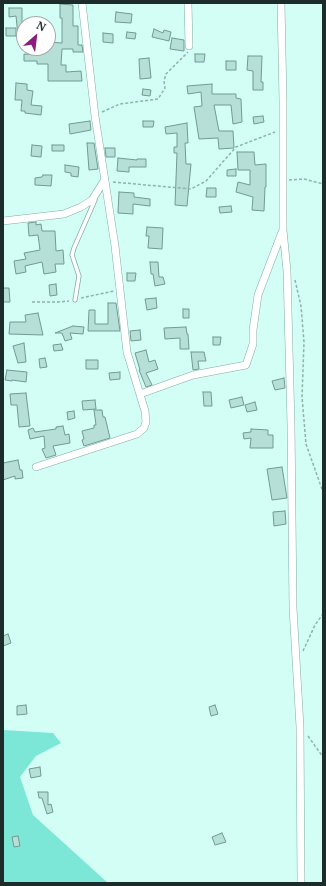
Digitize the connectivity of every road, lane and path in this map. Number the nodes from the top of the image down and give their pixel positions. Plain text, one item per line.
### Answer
1 (82, 3) edge
2 (188, 3) edge
3 (281, 3) edge
4 (189, 46) joint
5 (95, 116) junction
6 (282, 129) junction
7 (282, 180) junction
8 (104, 181) junction
9 (323, 184) edge
10 (98, 192) junction
11 (3, 221) edge
12 (283, 230) junction
13 (287, 271) junction
14 (75, 300) dead end
15 (140, 394) junction
16 (36, 467) dead end
17 (323, 492) edge
18 (323, 614) edge
19 (302, 652) dead end
20 (300, 727) junction
21 (323, 757) edge
22 (301, 883) edge

1 - 5 street
2 - 4 street
3 - 6 street
4 - 5 path
5 - 8 street
6 - 7 street
6 - 8 path
7 - 9 path
7 - 12 street
8 - 10 street
8 - 15 street
10 - 11 street
10 - 14 lane
12 - 13 street
12 - 15 street
13 - 17 path
13 - 20 street
15 - 16 street
18 - 19 path
20 - 21 path
20 - 22 street

